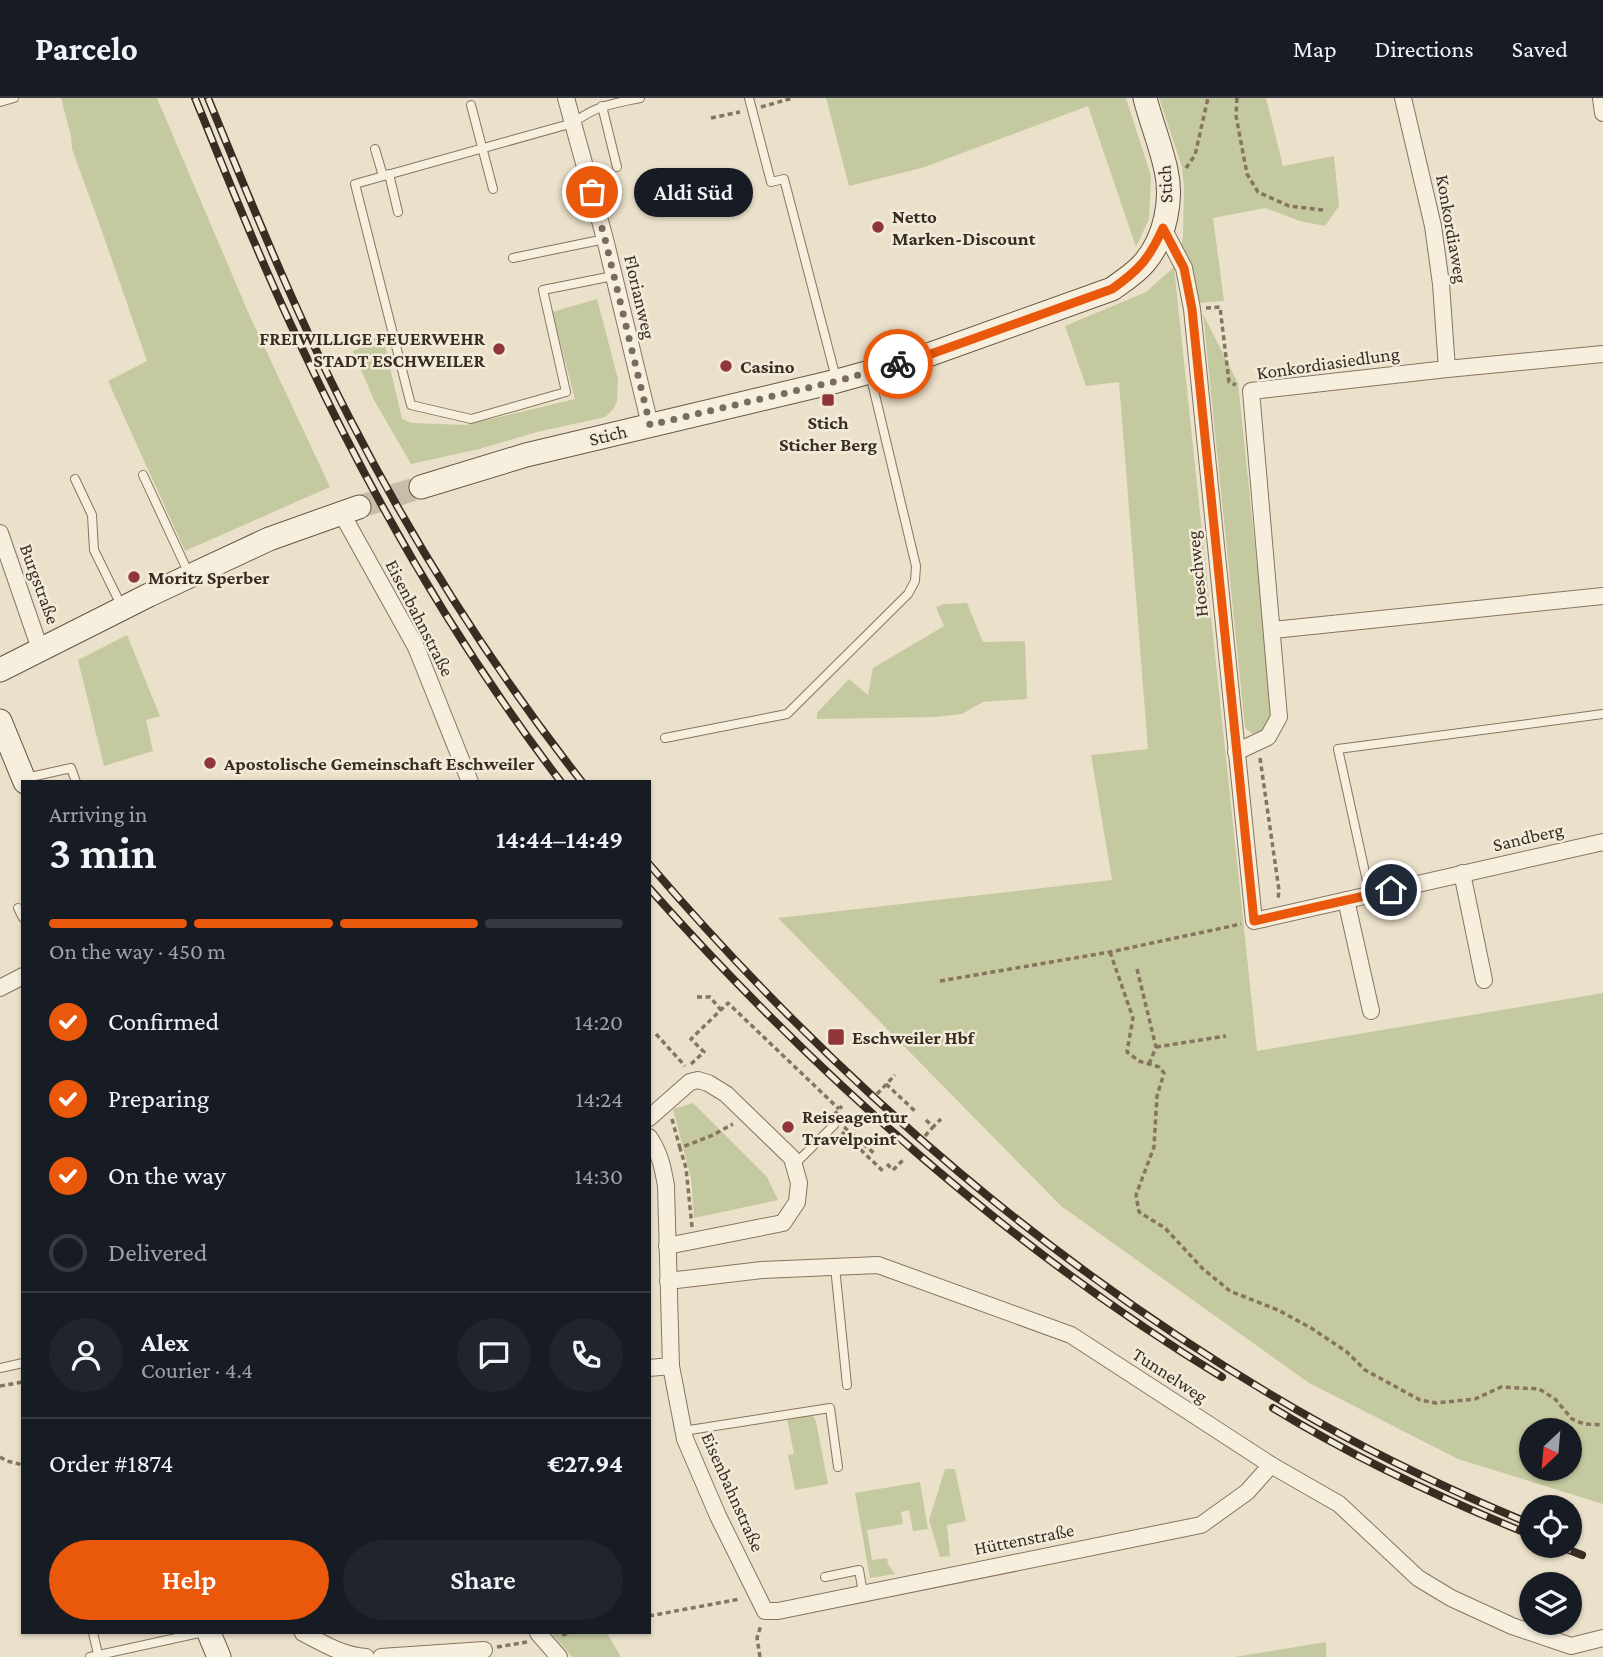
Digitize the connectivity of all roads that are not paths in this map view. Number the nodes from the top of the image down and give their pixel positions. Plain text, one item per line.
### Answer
1 (14, 98) edge
2 (566, 98) edge
3 (640, 98) edge
4 (749, 98) edge
5 (1145, 98) edge
6 (1403, 98) edge
7 (1601, 98) edge
8 (0, 102) edge
9 (471, 105) dead end
10 (602, 106) junction
11 (1603, 113) edge
12 (573, 123) junction
13 (482, 147) junction
14 (375, 149) dead end
15 (617, 167) dead end
16 (386, 175) junction
17 (493, 189) dead end
18 (398, 212) dead end
19 (1163, 228) junction
20 (605, 239) junction
21 (513, 258) dead end
22 (613, 276) junction
23 (1603, 354) edge
24 (1447, 369) junction
25 (870, 372) junction
26 (837, 381) junction
27 (650, 425) junction
28 (143, 475) dead end
29 (75, 479) dead end
30 (421, 487) tunnel mouth
31 (350, 510) joint
32 (0, 534) edge
33 (190, 576) junction
34 (1603, 596) edge
35 (123, 608) junction
36 (1273, 631) junction
37 (40, 649) junction
38 (0, 670) edge
39 (1603, 714) edge
40 (0, 722) edge
41 (665, 738) dead end
42 (1236, 752) junction
43 (24, 780) edge
44 (28, 780) edge
45 (75, 780) edge
46 (469, 780) edge
47 (1603, 842) edge
48 (1462, 873) junction
49 (1370, 895) junction
50 (1346, 900) junction
51 (18, 908) dead end
52 (21, 914) edge
53 (1254, 921) joint
54 (21, 977) edge
55 (1484, 980) dead end
56 (0, 988) edge
57 (1371, 1011) dead end
58 (651, 1116) edge
59 (834, 1125) road end
60 (651, 1140) edge
61 (794, 1165) junction
62 (667, 1246) junction
63 (835, 1266) junction
64 (668, 1281) junction
65 (21, 1363) edge
66 (671, 1366) junction
67 (0, 1367) edge
68 (651, 1368) edge
69 (847, 1385) dead end
70 (683, 1431) junction
71 (1271, 1465) junction
72 (838, 1467) dead end
73 (825, 1577) dead end
74 (863, 1592) junction
75 (765, 1611) joint
76 (93, 1634) edge
77 (194, 1634) edge
78 (209, 1634) edge
79 (305, 1634) edge
80 (540, 1636) edge
81 (1603, 1638) edge
82 (484, 1650) road end
83 (94, 1656) edge
84 (219, 1657) edge
85 (366, 1657) edge
86 (381, 1657) edge
87 (559, 1657) edge

1 - 8 lane
2 - 12 street, Florianweg
3 - 10 lane
4 - 26 lane
5 - 19 main road, Stich
6 - 24 street, Konkordiaweg
7 - 11 street
9 - 13 lane
10 - 12 lane
10 - 15 lane
12 - 13 lane
12 - 20 street, Florianweg
13 - 16 lane
13 - 17 lane
14 - 16 lane
16 - 18 lane
16 - 22 lane
19 - 25 main road, Stich
19 - 42 street, Hoeschweg
20 - 21 lane
20 - 22 street, Florianweg
22 - 27 street, Florianweg
23 - 24 street, Konkordiasiedlung
24 - 36 street, Konkordiasiedlung
25 - 26 main road, Stich
25 - 41 lane
26 - 27 main road, Stich
27 - 30 main road, Stich
28 - 33 lane
29 - 35 lane
31 - 33 main road
31 - 46 street, Eisenbahnstraße
32 - 37 street, Burgstraße
33 - 35 main road
34 - 36 street
35 - 37 main road
36 - 42 street, Konkordiasiedlung
37 - 38 main road
39 - 49 lane
40 - 43 main road
42 - 53 street, Hoeschweg
44 - 45 lane
47 - 48 street, Sandberg
48 - 49 street, Sandberg
48 - 55 street
49 - 50 street, Sandberg
50 - 53 street, Sandberg
50 - 57 street
51 - 52 lane
54 - 56 street
58 - 61 street
59 - 61 lane
60 - 62 street, Eisenbahnstraße
61 - 62 street
62 - 64 street, Eisenbahnstraße
63 - 64 street, Tunnelweg
63 - 69 lane
63 - 71 street, Tunnelweg
64 - 66 street, Eisenbahnstraße
65 - 67 lane
66 - 68 street
66 - 70 street, Eisenbahnstraße
70 - 72 lane
70 - 75 street, Eisenbahnstraße
71 - 74 street, Hüttenstraße
71 - 81 street, Tunnelweg
73 - 74 lane
74 - 75 street, Hüttenstraße
76 - 83 lane
77 - 83 lane
78 - 84 main road
79 - 85 street
80 - 87 street
82 - 86 street

